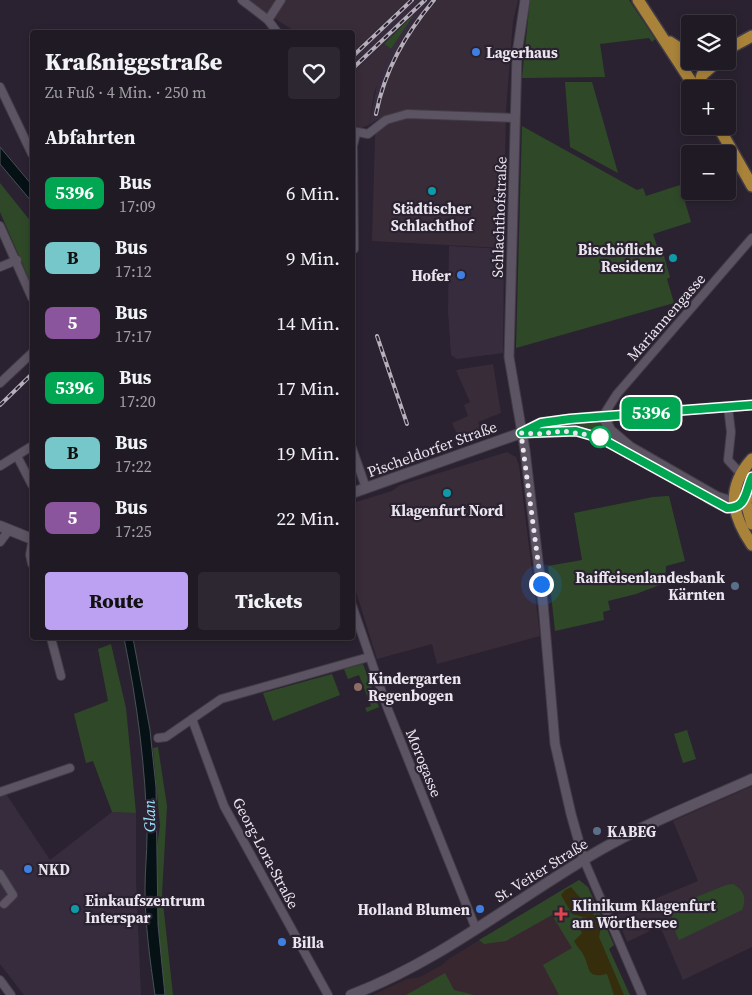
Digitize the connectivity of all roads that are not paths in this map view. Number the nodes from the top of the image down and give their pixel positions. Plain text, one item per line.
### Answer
1 (242, 0) edge
2 (281, 0) edge
3 (526, 0) edge
4 (638, 0) edge
5 (268, 20) junction
6 (276, 30) edge
7 (661, 34) junction
8 (752, 36) edge
9 (736, 45) edge
10 (681, 50) edge
11 (708, 70) edge
12 (691, 80) edge
13 (700, 80) edge
14 (0, 87) edge
15 (515, 118) junction
16 (355, 132) edge
17 (723, 135) edge
18 (30, 150) edge
19 (752, 186) edge
20 (0, 226) edge
21 (752, 238) edge
22 (17, 260) junction
23 (0, 267) edge
24 (30, 293) edge
25 (30, 355) edge
26 (0, 383) edge
27 (752, 406) edge
28 (728, 408) junction
29 (603, 416) junction
30 (521, 433) junction
31 (30, 447) edge
32 (17, 456) junction
33 (355, 457) edge
34 (752, 459) edge
35 (0, 466) edge
36 (746, 475) edge
37 (30, 481) edge
38 (366, 488) junction
39 (355, 492) edge
40 (739, 504) junction
41 (752, 524) edge
42 (5, 528) edge
43 (752, 530) edge
44 (30, 538) edge
45 (0, 542) edge
46 (752, 545) edge
47 (355, 615) edge
48 (52, 640) edge
49 (369, 657) junction
50 (61, 676) dead end
51 (192, 719) junction
52 (158, 738) dead end
53 (70, 768) dead end
54 (752, 779) edge
55 (0, 792) edge
56 (584, 860) junction
57 (0, 874) edge
58 (4, 904) dead end
59 (476, 929) junction
60 (1, 982) edge
61 (11, 995) edge
62 (328, 995) edge
63 (351, 995) edge
64 (642, 995) edge

1 - 5 street
2 - 5 street
3 - 15 street, Schlachthofstraße
4 - 7 main road
5 - 6 street
7 - 10 main road
7 - 12 main road
8 - 9 main road
11 - 13 main road
14 - 18 street
15 - 16 street
15 - 30 street, Schlachthofstraße
17 - 19 main road
20 - 22 street
21 - 29 street, Mariannengasse
22 - 23 street
22 - 24 street
25 - 26 street
27 - 28 street, Pischeldorfer Straße
28 - 29 street, Pischeldorfer Straße
28 - 36 street
29 - 30 main road, Pischeldorfer Straße
29 - 40 main road
30 - 38 main road, Pischeldorfer Straße
30 - 40 main road, Pischeldorfer Straße
30 - 56 street, Schlachthofstraße
31 - 32 street
32 - 35 street
32 - 37 street
33 - 38 street
34 - 36 main road
36 - 40 main road
38 - 39 main road, Pischeldorfer Straße
40 - 41 main road
40 - 43 main road
40 - 46 main road
42 - 44 main road
42 - 45 street
47 - 49 street, Morogasse
48 - 50 street
49 - 51 street
49 - 59 street, Morogasse
51 - 52 street
51 - 62 street, Georg-Lora-Straße
53 - 55 street
54 - 56 main road, St. Veiter Straße
56 - 59 main road, St. Veiter Straße
56 - 64 street
57 - 58 street
59 - 63 main road, St. Veiter Straße
60 - 61 street

